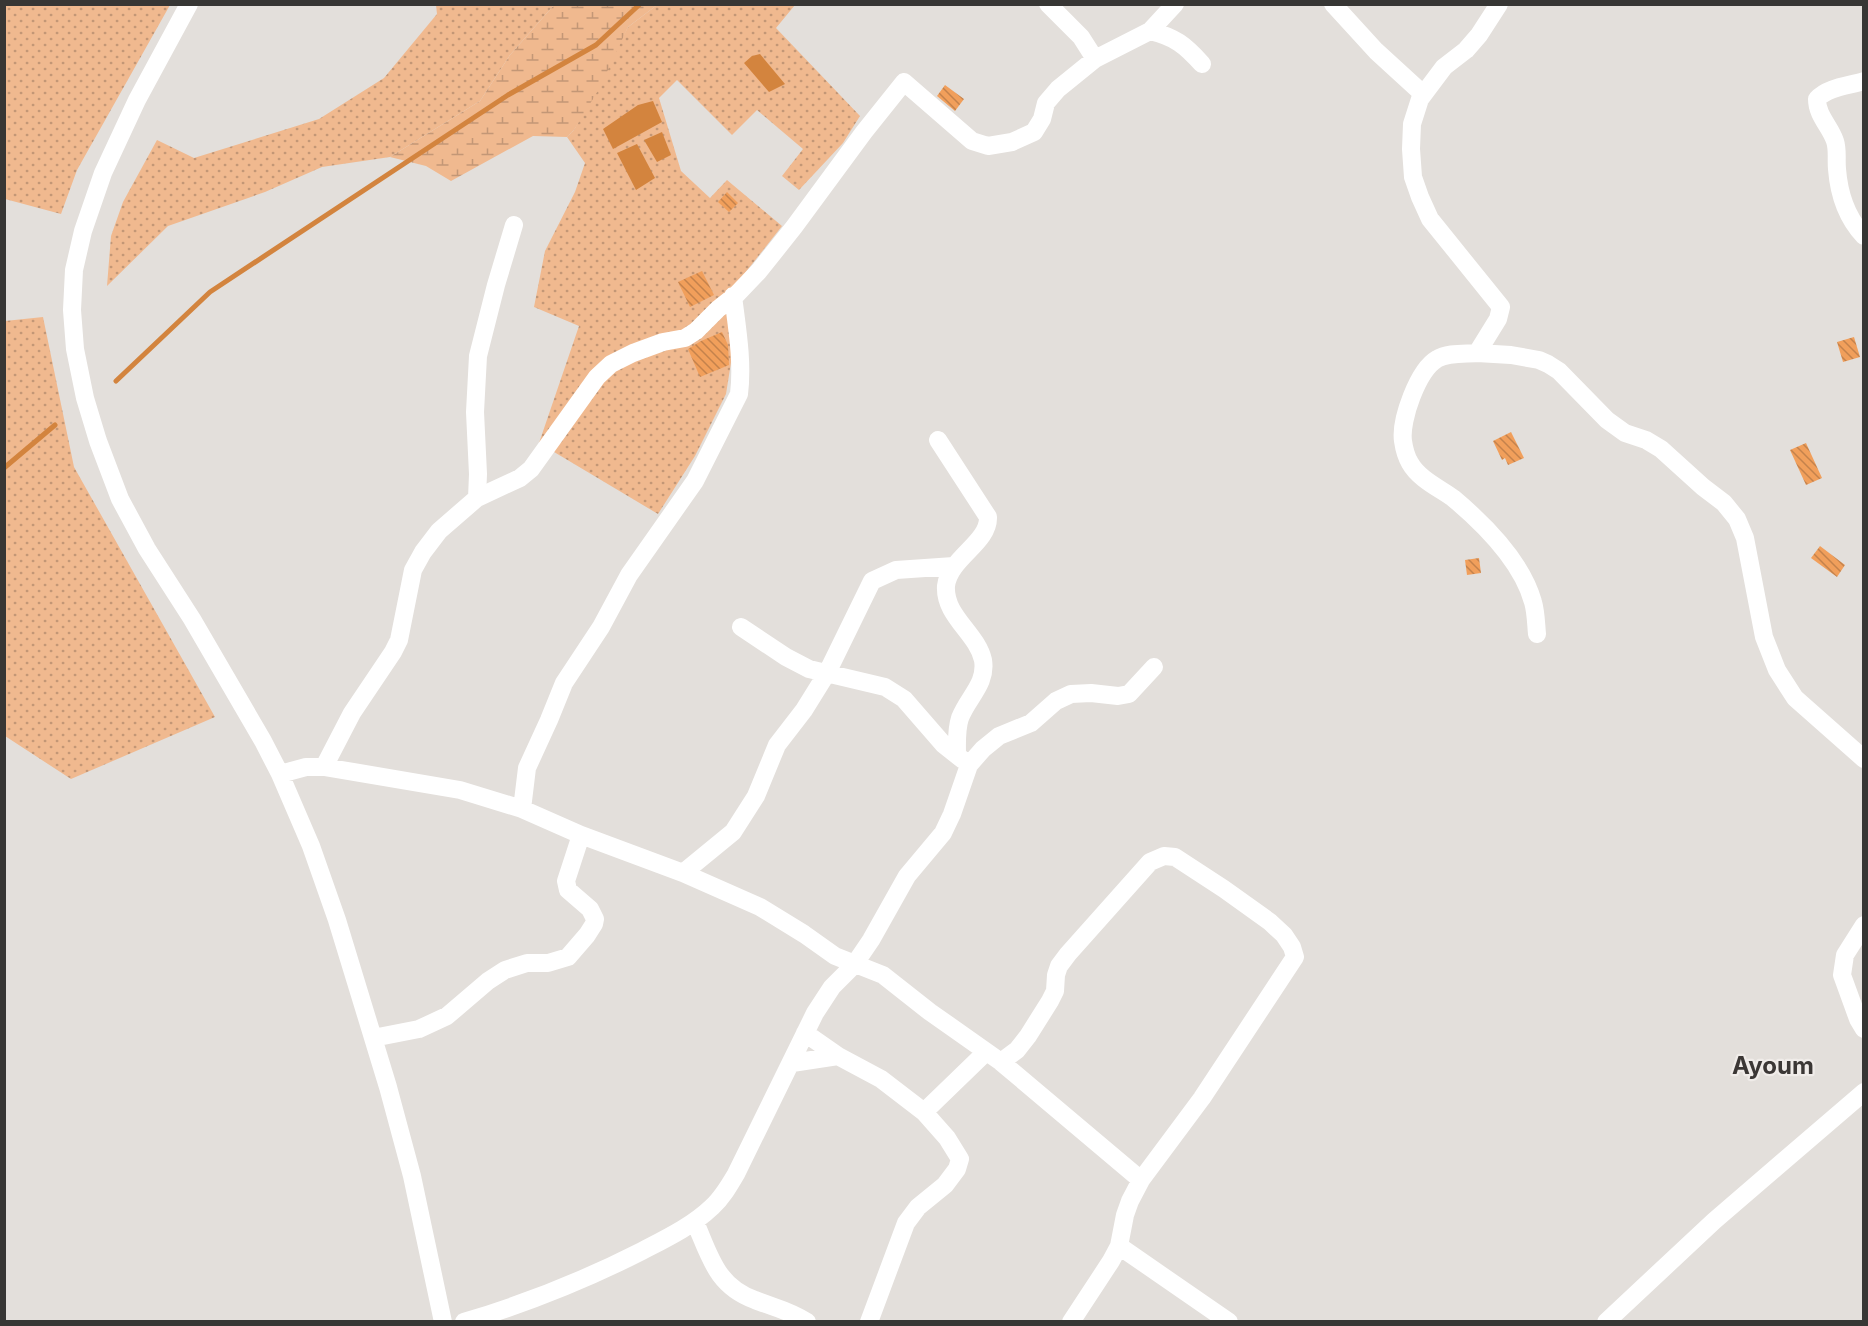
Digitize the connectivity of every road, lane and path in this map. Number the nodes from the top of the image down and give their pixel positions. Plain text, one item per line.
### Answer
1 (189, 4) edge
2 (1048, 4) edge
3 (1175, 4) edge
4 (1332, 4) edge
5 (1499, 4) edge
6 (1149, 31) junction
7 (1095, 59) junction
8 (1202, 64) dead end
9 (1863, 81) edge
10 (1423, 94) junction
11 (514, 225) dead end
12 (1863, 236) edge
13 (734, 297) junction
14 (1478, 353) junction
15 (938, 440) dead end
16 (477, 498) junction
17 (954, 566) junction
18 (741, 627) dead end
19 (1537, 634) dead end
20 (1154, 667) dead end
21 (827, 674) junction
22 (1863, 759) edge
23 (963, 760) junction
24 (324, 767) junction
25 (280, 774) junction
26 (522, 809) junction
27 (581, 836) junction
28 (683, 873) junction
29 (1863, 925) edge
30 (854, 965) junction
31 (1863, 1029) edge
32 (805, 1033) junction
33 (373, 1038) junction
34 (837, 1056) junction
35 (994, 1057) junction
36 (792, 1063) junction
37 (1863, 1092) edge
38 (924, 1112) junction
39 (1141, 1180) junction
40 (694, 1222) junction
41 (1119, 1246) junction
42 (443, 1322) edge
43 (464, 1322) edge
44 (807, 1322) edge
45 (869, 1322) edge
46 (1071, 1322) edge
47 (1229, 1322) edge
48 (1606, 1322) edge

1 - 25 street
2 - 7 street
3 - 6 street
4 - 10 street
5 - 10 street
6 - 7 street
6 - 8 street
7 - 13 street
9 - 12 street
10 - 14 street
11 - 16 street
13 - 16 street
13 - 26 street
14 - 19 street
14 - 22 street
15 - 17 street
16 - 24 street
17 - 21 street
17 - 23 street
18 - 21 street
20 - 23 street
21 - 23 street
21 - 28 street
23 - 30 street
24 - 25 street
24 - 26 street
25 - 33 street
26 - 27 street
27 - 28 street
27 - 33 street
28 - 30 street
29 - 31 street
30 - 32 street
30 - 35 street
32 - 34 street
32 - 36 street
33 - 42 street
34 - 36 street
34 - 38 street
35 - 38 street
35 - 39 street
35 - 39 street
36 - 40 street
37 - 48 street
38 - 45 street
39 - 41 street
40 - 43 street
40 - 44 street
41 - 46 street
41 - 47 street

